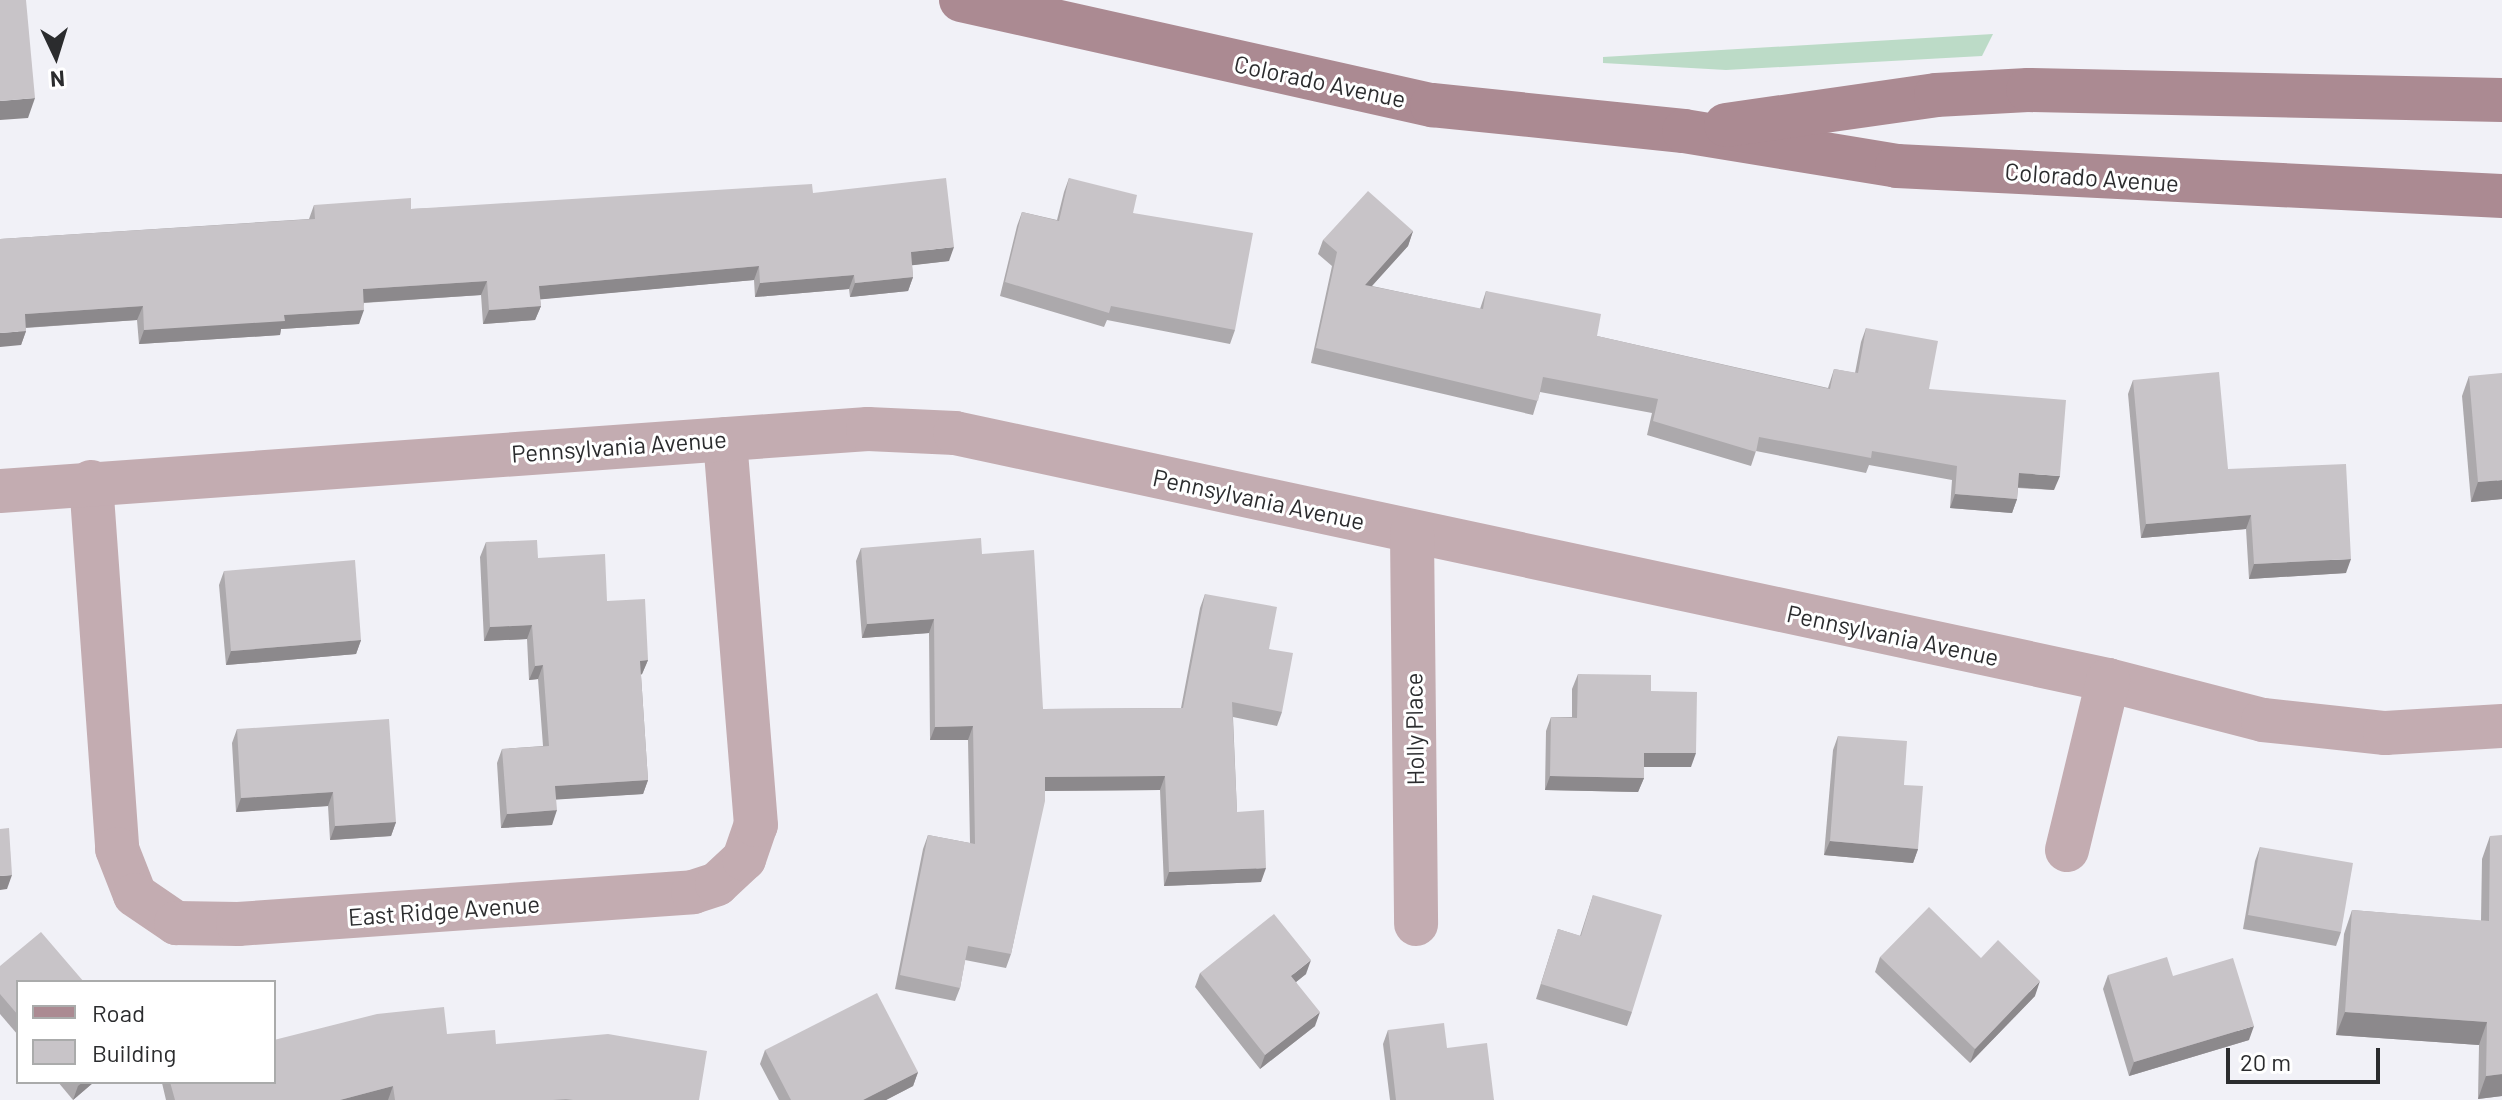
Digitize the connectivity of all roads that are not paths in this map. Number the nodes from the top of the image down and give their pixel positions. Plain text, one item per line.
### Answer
1 (961, 0) edge
2 (2502, 100) edge
3 (1684, 131) junction
4 (2502, 196) edge
5 (725, 439) junction
6 (91, 482) junction
7 (0, 491) edge
8 (1412, 533) junction
9 (2108, 680) junction
10 (2502, 726) edge
11 (2067, 850) dead end
12 (1416, 924) dead end

1 - 3 main road, Colorado Avenue
2 - 3 main road, Colorado Avenue
3 - 4 main road, Colorado Avenue
5 - 6 street, Pennsylvania Avenue
5 - 6 street, East Ridge Avenue
5 - 8 street, Pennsylvania Avenue
6 - 7 street, Pennsylvania Avenue
8 - 9 street, Pennsylvania Avenue
8 - 12 street, Holly Place
9 - 10 street, Pennsylvania Avenue
9 - 11 street

